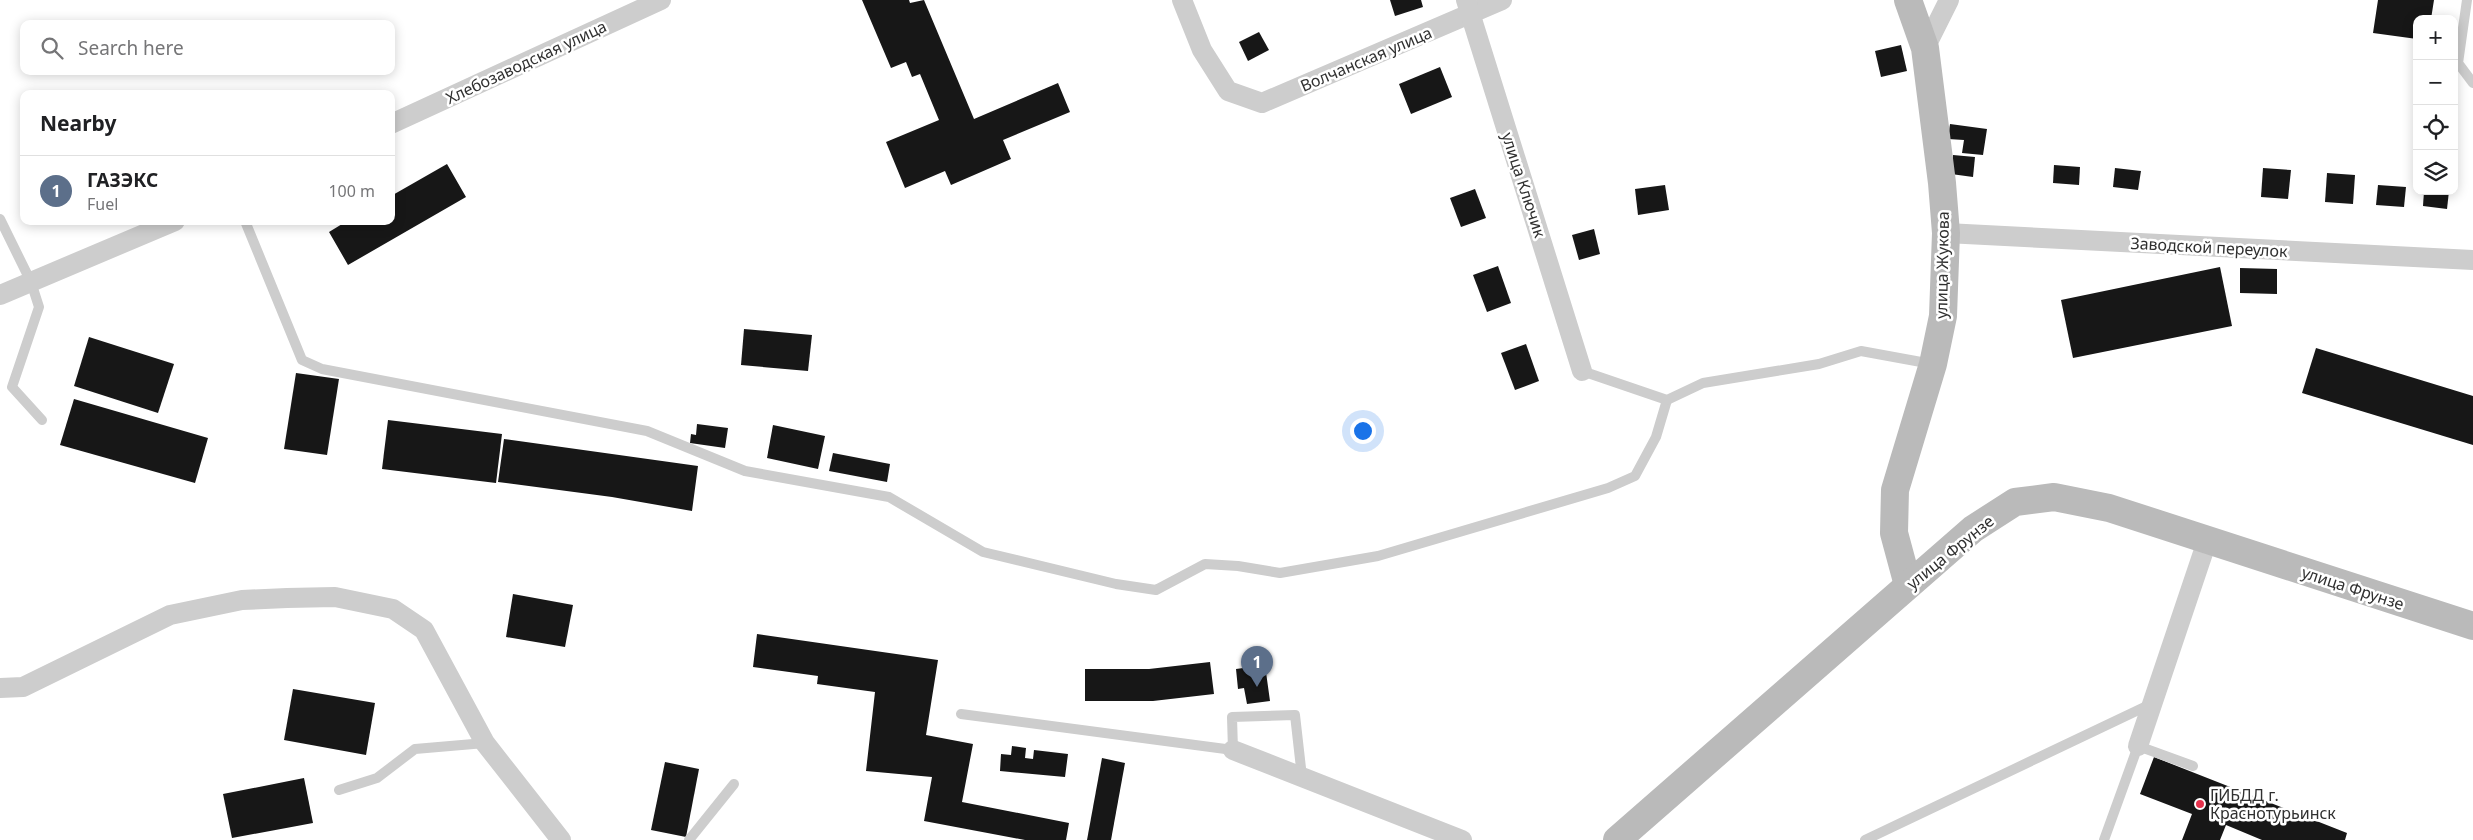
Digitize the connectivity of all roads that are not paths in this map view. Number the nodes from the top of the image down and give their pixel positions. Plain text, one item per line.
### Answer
1 (661, 0) edge
2 (1182, 0) edge
3 (1502, 0) edge
4 (1908, 0) edge
5 (1950, 0) edge
6 (2466, 0) edge
7 (1468, 7) edge
8 (1925, 48) junction
9 (2473, 83) edge
10 (395, 122) edge
11 (0, 219) edge
12 (166, 225) edge
13 (247, 225) edge
14 (1946, 233) junction
15 (2473, 260) edge
16 (31, 282) junction
17 (0, 295) edge
18 (1933, 364) junction
19 (1582, 371) joint
20 (1667, 400) junction
21 (42, 420) dead end
22 (2207, 541) junction
23 (1908, 585) junction
24 (2473, 626) edge
25 (0, 688) edge
26 (2152, 704) junction
27 (961, 714) dead end
28 (485, 743) junction
29 (2138, 746) junction
30 (1233, 750) junction
31 (2193, 766) dead end
32 (1302, 777) junction
33 (734, 784) dead end
34 (339, 790) dead end
35 (561, 840) edge
36 (689, 840) edge
37 (1462, 840) edge
38 (1617, 840) edge
39 (1866, 840) edge
40 (2104, 840) edge

1 - 10 street, Хлебозаводская улица
2 - 7 street, Волчанская улица
3 - 7 street, Волчанская улица
4 - 8 main road, улица Жукова
5 - 8 street
6 - 9 lane
7 - 19 street, улица Ключик
8 - 14 main road, улица Жукова
11 - 16 lane
12 - 16 street
13 - 20 lane
14 - 15 street, Заводской переулок
14 - 18 main road, улица Жукова
16 - 17 street
16 - 21 lane
18 - 20 lane
18 - 23 main road, улица Жукова
19 - 20 lane
22 - 23 main road, улица Фрунзе
22 - 24 main road, улица Фрунзе
22 - 26 street
23 - 38 main road, улица Фрунзе
25 - 28 street
26 - 29 street
26 - 39 lane
27 - 30 lane
28 - 34 lane
28 - 35 street
29 - 31 lane
29 - 40 lane
30 - 32 street
30 - 32 lane
32 - 37 street
33 - 36 lane

